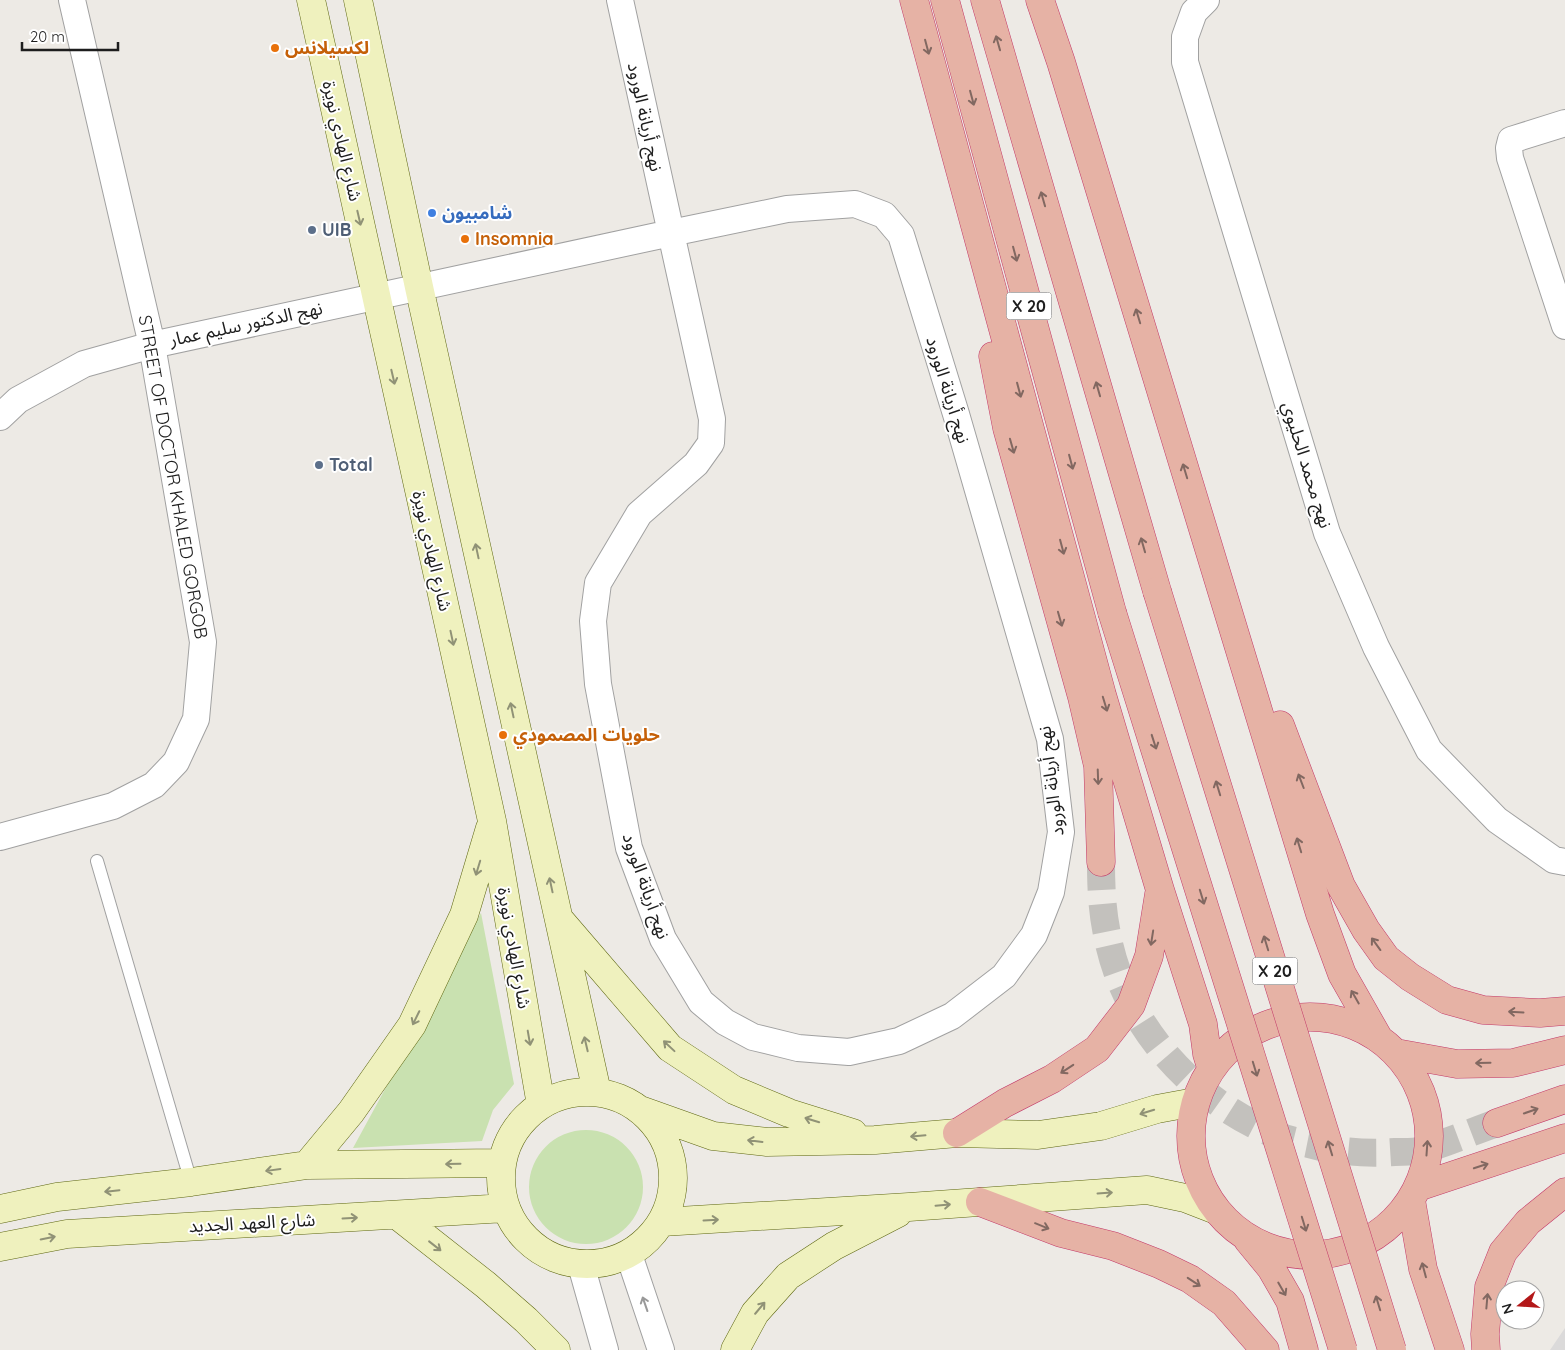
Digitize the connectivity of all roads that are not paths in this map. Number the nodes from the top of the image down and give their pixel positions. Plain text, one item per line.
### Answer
1 (72, 0) edge
2 (310, 0) edge
3 (358, 0) edge
4 (620, 0) edge
5 (914, 0) edge
6 (945, 0) edge
7 (986, 0) edge
8 (1040, 0) edge
9 (1206, 0) edge
10 (1565, 123) edge
11 (952, 141) junction
12 (670, 233) junction
13 (419, 286) junction
14 (377, 296) junction
15 (1565, 326) edge
16 (152, 344) junction
17 (0, 417) edge
18 (1195, 504) junction
19 (492, 821) junction
20 (0, 837) edge
21 (97, 862) dead end
22 (1101, 862) tunnel mouth
23 (1565, 862) edge
24 (1160, 890) junction
25 (558, 917) junction
26 (1565, 1011) edge
27 (1388, 1046) junction
28 (1565, 1050) edge
29 (1211, 1067) junction
30 (596, 1092) junction
31 (1565, 1099) edge
32 (1195, 1102) junction
33 (540, 1105) junction
34 (640, 1110) junction
35 (1497, 1123) tunnel mouth
36 (957, 1132) junction
37 (1565, 1138) edge
38 (876, 1140) junction
39 (501, 1164) junction
40 (307, 1165) junction
41 (190, 1182) junction
42 (1565, 1192) edge
43 (1414, 1193) junction
44 (980, 1202) junction
45 (910, 1207) junction
46 (506, 1208) junction
47 (0, 1209) edge
48 (1216, 1210) junction
49 (397, 1215) junction
50 (662, 1222) junction
51 (1243, 1236) junction
52 (0, 1247) edge
53 (629, 1255) junction
54 (581, 1265) junction
55 (556, 1350) edge
56 (605, 1350) edge
57 (661, 1350) edge
58 (735, 1350) edge
59 (1265, 1350) edge
60 (1304, 1350) edge
61 (1343, 1350) edge
62 (1392, 1350) edge
63 (1450, 1350) edge
64 (1486, 1350) edge

1 - 16 street, STREET OF DOCTOR KHALED GORGOB
2 -> 14 main road, شارع الهادي نويرة
3 - 13 main road
4 - 12 street, نهج أريانة الورود
5 -> 11 highway
6 -> 61 highway, X 20, bridge
62 -> 7 highway, X 20, bridge
18 -> 8 highway
9 - 23 street, نهج محمد الحليوي
10 - 15 street
11 -> 22 highway
11 -> 24 highway
12 - 12 street, نهج أريانة الورود
12 - 13 street, نهج أريانة الورود
13 - 14 street, نهج الدكتور سليم عمار
25 -> 13 main road
14 - 16 street, نهج الدكتور سليم عمار
14 -> 19 main road, شارع الهادي نويرة
16 - 17 street, نهج الدكتور سليم عمار
16 - 20 street, STREET OF DOCTOR KHALED GORGOB
26 -> 18 highway
27 -> 18 highway
19 -> 33 main road, شارع الهادي نويرة
19 -> 40 main road
21 - 41 lane
24 - 29 highway
24 -> 36 highway
30 -> 25 main road
38 -> 25 main road
28 -> 27 highway
27 - 29 highway
43 -> 27 highway
29 - 32 highway
30 - 33 main road
30 - 34 main road
35 -> 31 highway
32 -> 36 main road
32 - 48 highway
33 - 39 main road
38 -> 34 main road
34 - 50 main road
36 -> 38 main road
43 -> 37 highway
39 -> 40 main road
39 - 46 main road
40 -> 41 main road
41 -> 47 main road
64 -> 42 highway
43 - 51 highway
63 -> 43 highway
45 -> 44 main road
44 -> 48 main road
44 -> 59 highway
50 -> 45 main road
58 -> 45 main road
46 - 49 main road, شارع العهد الجديد
46 - 54 main road
48 - 51 highway
52 -> 49 main road, شارع العهد الجديد
49 -> 55 main road
50 - 53 main road
51 -> 60 highway
53 - 54 main road
57 -> 53 street
54 - 56 street

